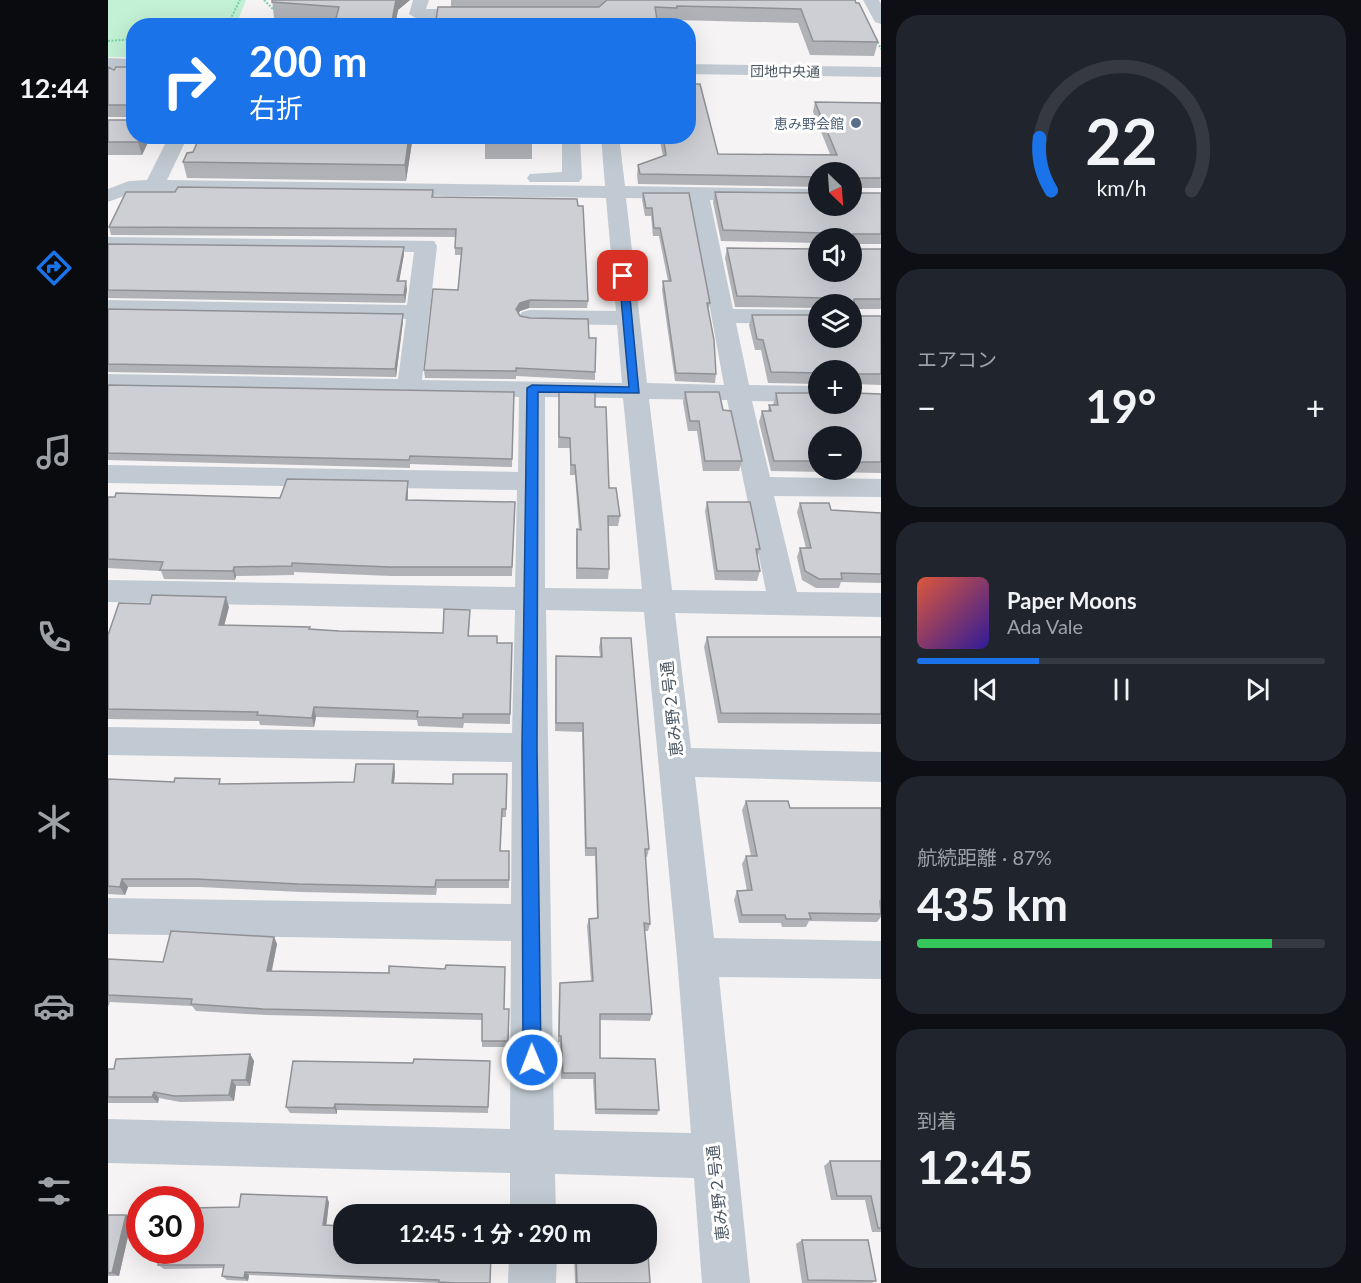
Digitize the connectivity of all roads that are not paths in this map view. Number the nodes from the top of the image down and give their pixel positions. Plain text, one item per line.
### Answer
1 (871, 0) edge
2 (490, 14) edge
3 (423, 16) edge
4 (881, 19) edge
5 (108, 63) edge
6 (126, 64) edge
7 (696, 69) edge
8 (881, 72) edge
9 (175, 144) edge
10 (570, 144) edge
11 (611, 144) edge
12 (441, 177) dead end
13 (154, 186) junction
14 (615, 192) junction
15 (699, 193) junction
16 (808, 195) edge
17 (108, 196) edge
18 (108, 243) edge
19 (108, 307) edge
20 (419, 312) junction
21 (724, 316) junction
22 (530, 317) edge
23 (808, 317) edge
24 (628, 318) junction
25 (108, 382) edge
26 (409, 387) junction
27 (532, 388) junction
28 (635, 391) junction
29 (738, 393) junction
30 (808, 394) edge
31 (108, 474) edge
32 (530, 481) junction
33 (760, 486) junction
34 (881, 488) edge
35 (108, 591) edge
36 (532, 598) junction
37 (659, 601) junction
38 (784, 603) junction
39 (881, 605) edge
40 (108, 741) edge
41 (529, 748) junction
42 (676, 762) junction
43 (881, 767) edge
44 (108, 916) edge
45 (530, 923) junction
46 (697, 957) junction
47 (881, 960) edge
48 (108, 1141) edge
49 (534, 1152) junction
50 (713, 1156) junction
51 (533, 1204) edge
52 (532, 1264) edge
53 (532, 1283) edge
54 (726, 1283) edge

1 - 4 street
2 - 3 street
5 - 6 street
7 - 8 street, 団地中央通
9 - 13 street
10 - 12 street
11 - 14 street, 恵み野２号通
13 - 14 street
13 - 17 street
14 - 15 street
14 - 24 street, 恵み野２号通
15 - 16 street
15 - 21 street
18 - 20 street
19 - 20 street
20 - 26 street
21 - 23 street
21 - 29 street
22 - 24 street
24 - 28 street, 恵み野２号通
25 - 26 street
26 - 27 street
27 - 28 street
27 - 32 street
28 - 29 street
28 - 37 street, 恵み野２号通
29 - 30 street
29 - 33 street
31 - 32 street
32 - 36 street
33 - 34 street
33 - 38 street
35 - 36 street
36 - 37 street
36 - 41 street
37 - 38 street
37 - 42 street, 恵み野２号通
38 - 39 street
40 - 41 street
41 - 45 street
42 - 43 street
42 - 46 street, 恵み野２号通
44 - 45 street
45 - 49 street
46 - 47 street
46 - 50 street, 恵み野２号通
48 - 49 street
49 - 50 street
49 - 51 street
50 - 54 street, 恵み野２号通
52 - 53 street

